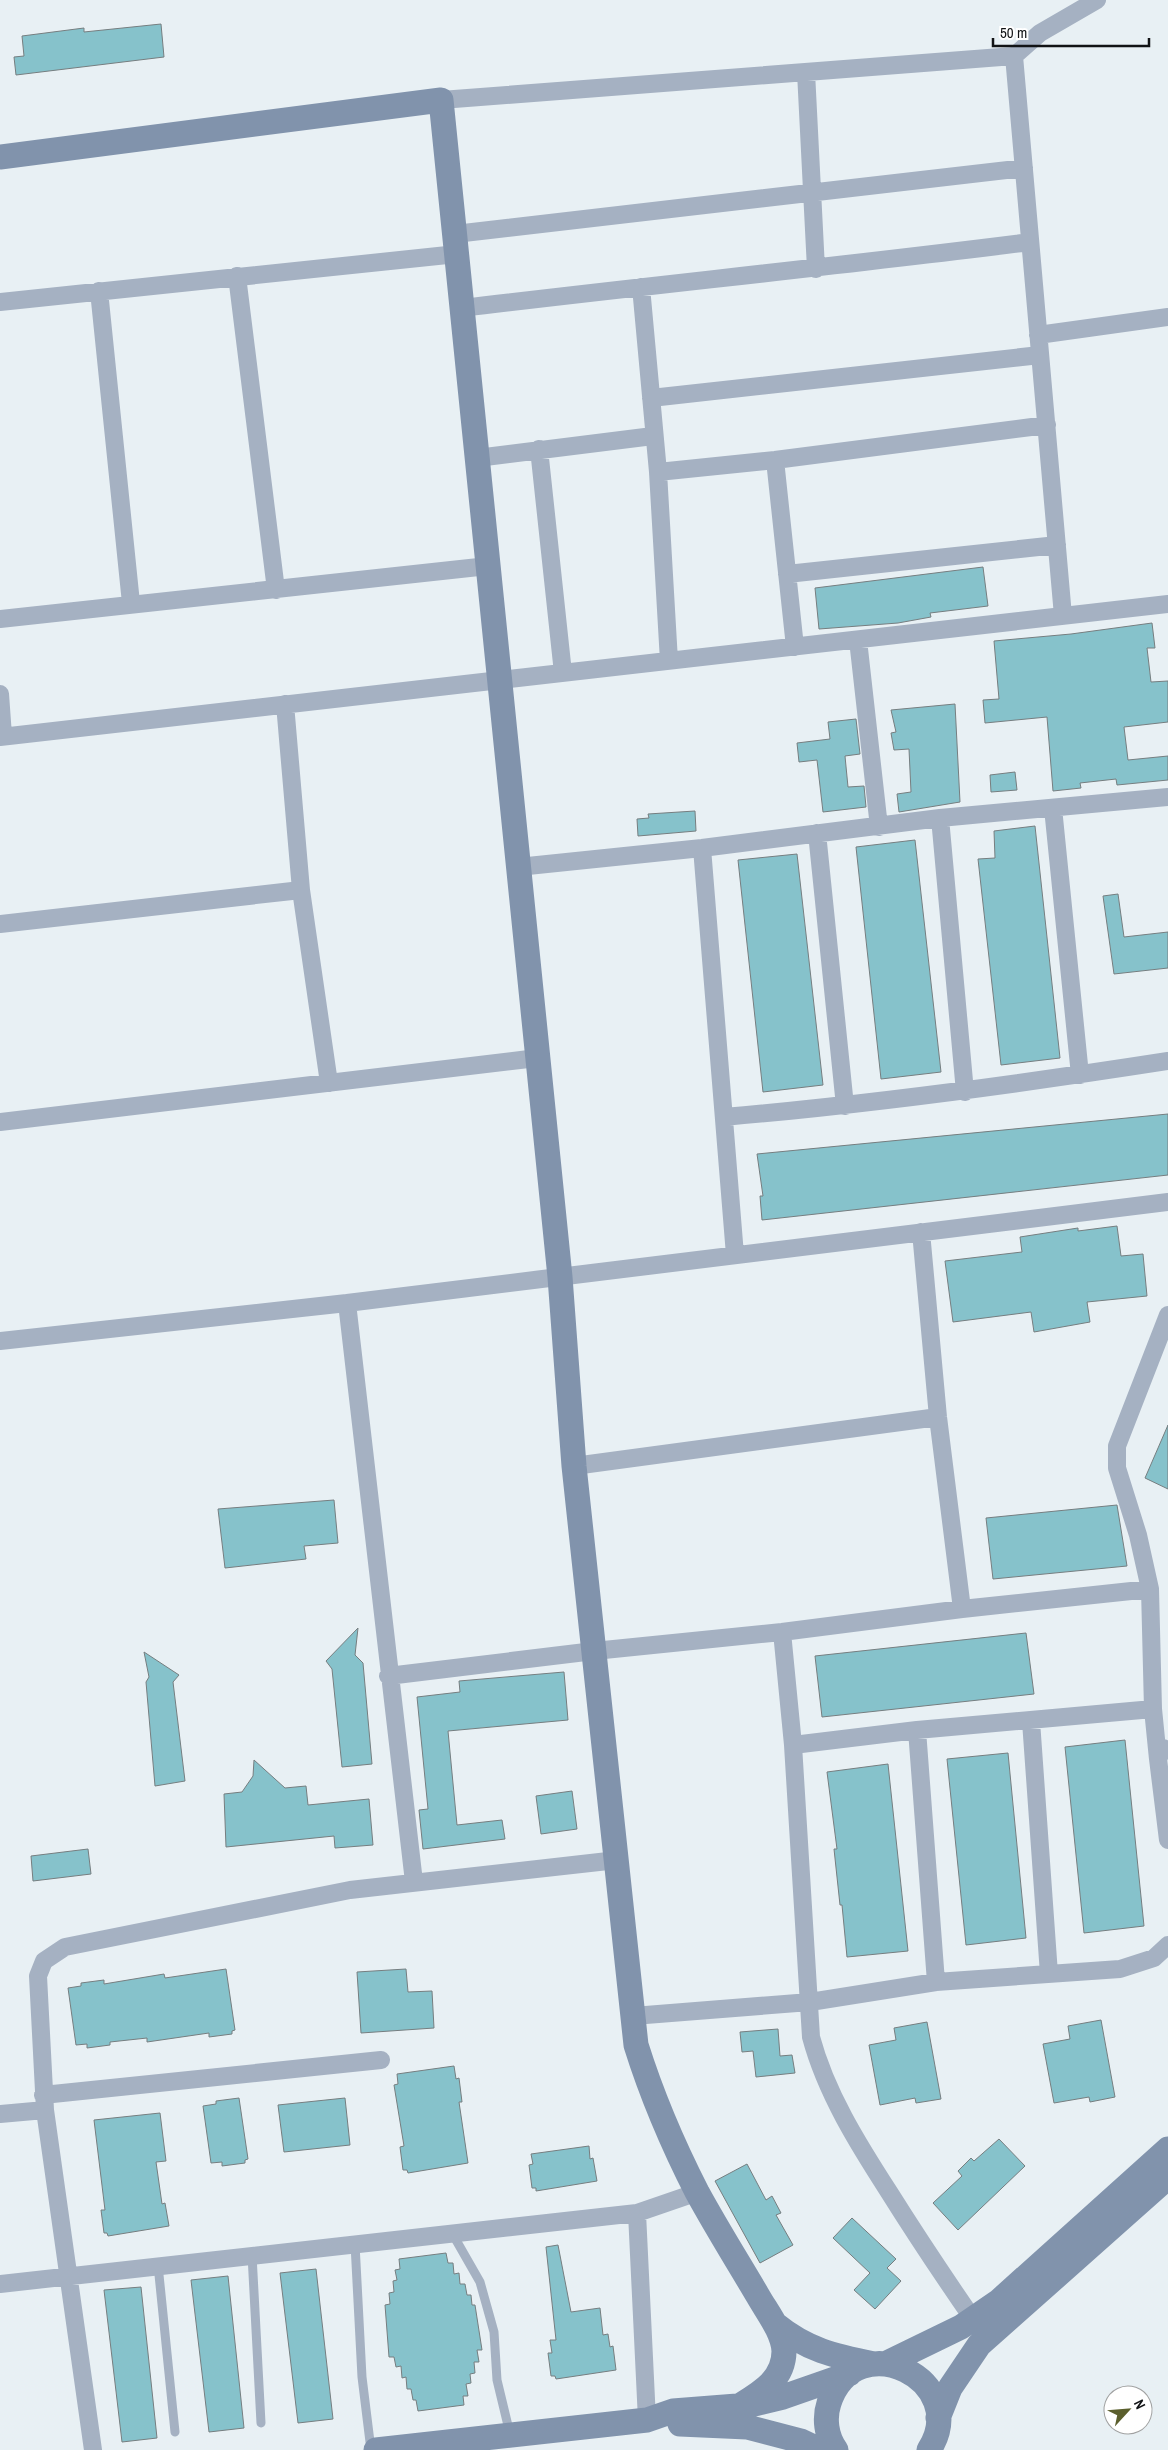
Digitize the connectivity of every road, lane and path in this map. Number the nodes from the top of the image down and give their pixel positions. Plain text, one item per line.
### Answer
1 (1097, 0) edge
2 (1014, 56) junction
3 (806, 72) junction
4 (441, 100) junction
5 (0, 157) edge
6 (1024, 168) junction
7 (813, 192) junction
8 (1030, 242) junction
9 (456, 244) junction
10 (816, 269) junction
11 (237, 276) junction
12 (641, 286) junction
13 (99, 291) junction
14 (0, 302) edge
15 (462, 308) junction
16 (1168, 317) edge
17 (1038, 335) junction
18 (1040, 356) junction
19 (651, 398) junction
20 (1047, 425) junction
21 (654, 436) junction
22 (539, 450) junction
23 (477, 458) junction
24 (775, 460) junction
25 (658, 472) junction
26 (1057, 545) junction
27 (488, 566) junction
28 (787, 574) junction
29 (276, 590) junction
30 (131, 603) junction
31 (1168, 604) edge
32 (1063, 616) junction
33 (0, 619) edge
34 (858, 640) junction
35 (795, 647) junction
36 (669, 661) junction
37 (563, 673) junction
38 (500, 680) junction
39 (0, 694) edge
40 (285, 704) junction
41 (2, 737) edge
42 (1168, 797) edge
43 (1053, 808) junction
44 (940, 818) junction
45 (879, 827) junction
46 (817, 833) junction
47 (702, 848) junction
48 (518, 867) junction
49 (301, 890) junction
50 (0, 924) edge
51 (537, 1058) junction
52 (1168, 1062) edge
53 (1080, 1075) junction
54 (328, 1082) junction
55 (965, 1092) junction
56 (845, 1106) junction
57 (724, 1117) junction
58 (0, 1122) edge
59 (1168, 1202) edge
60 (921, 1232) junction
61 (735, 1255) junction
62 (560, 1277) junction
63 (347, 1303) junction
64 (1168, 1316) edge
65 (0, 1341) edge
66 (938, 1417) junction
67 (574, 1466) junction
68 (1150, 1590) junction
69 (962, 1609) junction
70 (782, 1632) junction
71 (594, 1651) junction
72 (388, 1676) junction
73 (1154, 1709) junction
74 (1031, 1721) junction
75 (917, 1730) junction
76 (1168, 1739) edge
77 (792, 1745) junction
78 (1158, 1759) junction
79 (1168, 1840) edge
80 (616, 1860) junction
81 (414, 1882) junction
82 (1168, 1945) edge
83 (1049, 1974) junction
84 (936, 1982) junction
85 (810, 2002) junction
86 (633, 2016) junction
87 (381, 2060) dead end
88 (44, 2103) junction
89 (0, 2114) edge
90 (1168, 2150) edge
91 (1168, 2177) edge
92 (698, 2192) junction
93 (637, 2213) junction
94 (452, 2233) junction
95 (355, 2244) junction
96 (252, 2255) junction
97 (158, 2265) junction
98 (68, 2274) junction
99 (0, 2284) edge
100 (1021, 2294) junction
101 (973, 2319) junction
102 (775, 2324) junction
103 (880, 2364) junction
104 (849, 2374) junction
105 (739, 2406) junction
106 (650, 2419) junction
107 (826, 2420) junction
108 (261, 2423) dead end
109 (175, 2432) dead end
110 (510, 2435) junction
111 (937, 2437) edge
112 (93, 2450) edge
113 (371, 2450) edge
114 (376, 2450) edge
115 (820, 2450) edge
116 (825, 2450) edge
117 (836, 2450) edge

1 - 2 street
2 - 3 street
2 - 6 street
3 - 4 street
3 - 7 street
4 - 5 street
4 - 9 street
6 - 7 street
6 - 8 street
7 - 9 street
7 - 10 street
8 - 10 street
8 - 17 street
9 - 11 street
9 - 15 street
10 - 12 street
11 - 13 street
11 - 29 street
12 - 15 street
12 - 19 street
13 - 14 street
13 - 30 street
15 - 23 street
16 - 17 street
17 - 18 street
18 - 19 street
18 - 20 street
19 - 21 street
20 - 24 street
20 - 26 street
21 - 22 street
21 - 25 street
22 - 23 street
22 - 37 street
23 - 27 street
24 - 25 street
24 - 28 street
25 - 36 street
26 - 28 street
26 - 32 street
27 - 29 street
27 - 38 street
28 - 35 street
29 - 30 street
30 - 33 street
31 - 32 street
32 - 34 street
34 - 35 street
34 - 45 street
35 - 36 street
36 - 37 street
37 - 38 street
38 - 40 street
38 - 48 street
39 - 41 street
40 - 41 street
40 - 49 street
42 - 43 street
43 - 44 street
43 - 53 street
44 - 45 street
44 - 55 street
45 - 46 street
46 - 47 street
46 - 56 street
47 - 48 street
47 - 57 street
48 - 51 street
49 - 50 street
49 - 54 street
51 - 54 street
51 - 62 street
52 - 53 street
53 - 55 street
54 - 58 street
55 - 56 street
56 - 57 street
57 - 61 street
59 - 60 street
60 - 61 street
60 - 66 street
61 - 62 street
62 - 63 street
62 - 67 street
63 - 65 street
63 - 72 street
64 - 68 street
66 - 67 street
66 - 69 street
67 - 71 street
68 - 69 street
68 - 73 street
69 - 70 street
70 - 71 street
70 - 77 street
71 - 72 street
71 - 80 street
72 - 81 street
73 - 74 street
73 - 78 street
74 - 75 street
74 - 83 street
75 - 77 street
75 - 84 street
76 - 78 street
77 - 85 street
78 - 79 street
80 - 81 street
80 - 86 street
81 - 88 street
82 - 83 street
83 - 84 street
84 - 85 street
85 - 86 street
85 - 101 street
86 - 92 street
87 - 88 street
88 - 89 street
88 - 98 street
90 - 100 street
91 - 100 street
92 - 93 street
92 - 102 street
93 - 94 street
93 - 106 street
94 - 95 street
94 - 110 lane
95 - 96 street
95 - 113 lane
96 - 97 street
96 - 108 lane
97 - 98 street
97 - 109 lane
98 - 99 street
98 - 112 street
100 - 101 street
100 - 111 street
101 - 103 street
102 - 103 street
102 - 105 street
103 - 104 street
103 - 111 street
104 - 105 street
104 - 107 street
105 - 106 street
106 - 110 street
106 - 115 street
107 - 116 street
107 - 117 street
110 - 114 street

